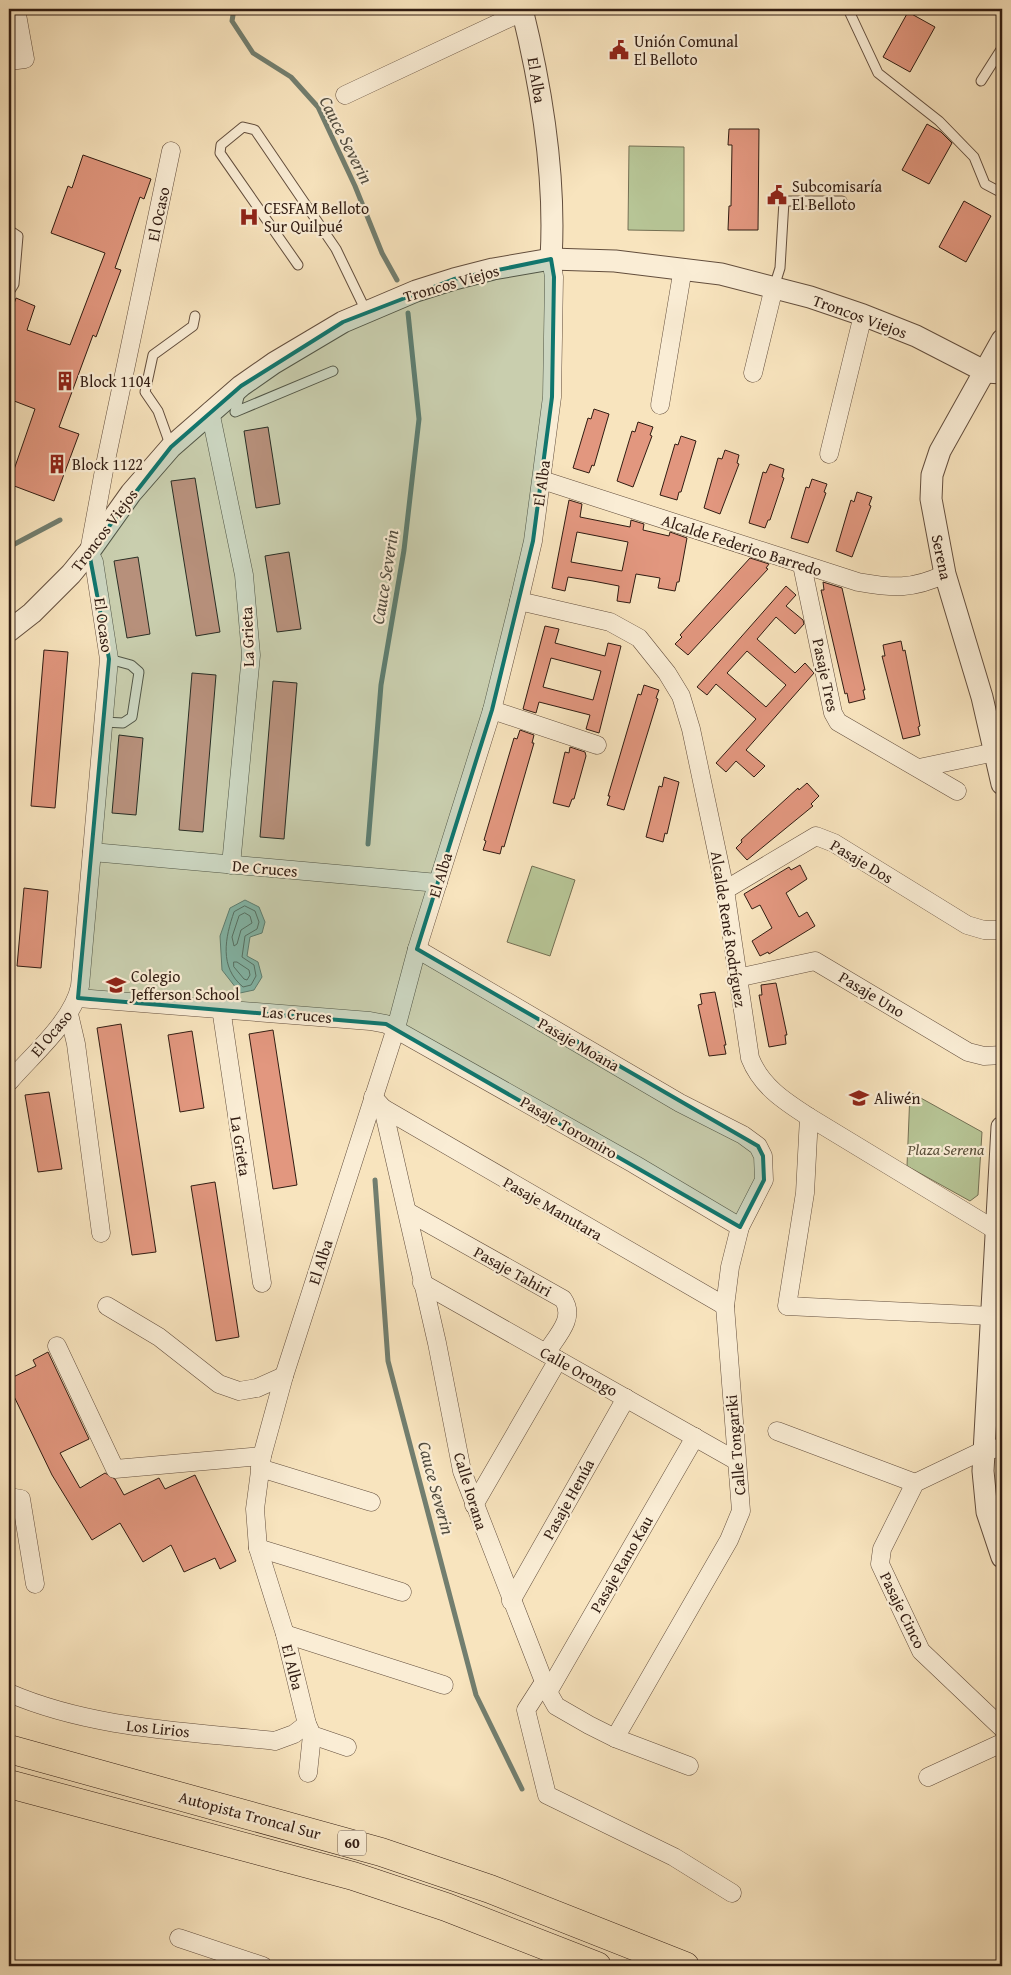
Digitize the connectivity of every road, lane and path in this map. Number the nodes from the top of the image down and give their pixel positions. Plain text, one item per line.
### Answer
1 (16, 9) edge
2 (848, 9) edge
3 (522, 10) edge
4 (1002, 48) edge
5 (17, 60) edge
6 (981, 81) dead end
7 (345, 95) dead end
8 (171, 151) dead end
9 (1002, 193) edge
10 (842, 201) dead end
11 (9, 230) edge
12 (550, 259) junction
13 (298, 265) dead end
14 (682, 268) junction
15 (774, 287) junction
16 (9, 292) edge
17 (367, 311) junction
18 (863, 315) junction
19 (195, 316) dead end
20 (1002, 340) edge
21 (333, 371) dead end
22 (753, 373) dead end
23 (994, 373) edge
24 (241, 386) junction
25 (660, 405) dead end
26 (210, 411) junction
27 (171, 447) junction
28 (828, 454) dead end
29 (542, 480) junction
30 (89, 552) junction
31 (802, 565) junction
32 (945, 574) junction
33 (519, 602) junction
34 (9, 631) edge
35 (109, 659) junction
36 (492, 710) junction
37 (104, 722) junction
38 (597, 745) dead end
39 (997, 746) edge
40 (919, 768) junction
41 (1002, 784) edge
42 (957, 790) dead end
43 (92, 852) junction
44 (230, 865) junction
45 (438, 883) junction
46 (725, 890) junction
47 (1002, 930) edge
48 (418, 949) junction
49 (737, 978) junction
50 (78, 998) junction
51 (221, 1008) junction
52 (69, 1014) junction
53 (396, 1028) junction
54 (1002, 1055) edge
55 (9, 1082) edge
56 (378, 1103) junction
57 (809, 1117) junction
58 (1002, 1127) edge
59 (743, 1135) joint
60 (1000, 1204) edge
61 (408, 1212) junction
62 (740, 1227) junction
63 (996, 1231) junction
64 (101, 1233) dead end
65 (262, 1283) dead end
66 (422, 1283) junction
67 (107, 1306) dead end
68 (725, 1306) junction
69 (995, 1323) edge
70 (57, 1346) dead end
71 (552, 1356) junction
72 (284, 1376) junction
73 (626, 1398) junction
74 (777, 1431) dead end
75 (695, 1437) junction
76 (993, 1449) edge
77 (735, 1460) junction
78 (261, 1462) junction
79 (915, 1483) junction
80 (9, 1497) edge
81 (371, 1502) dead end
82 (474, 1505) junction
83 (258, 1548) junction
84 (1002, 1557) edge
85 (35, 1584) dead end
86 (402, 1592) dead end
87 (511, 1601) junction
88 (285, 1634) junction
89 (444, 1685) dead end
90 (546, 1687) junction
91 (9, 1693) edge
92 (1002, 1728) edge
93 (309, 1729) junction
94 (615, 1738) junction
95 (1002, 1743) edge
96 (347, 1747) dead end
97 (9, 1749) edge
98 (688, 1766) dead end
99 (308, 1773) dead end
100 (928, 1777) dead end
101 (9, 1784) edge
102 (732, 1893) dead end
103 (179, 1938) dead end
104 (263, 1966) edge
105 (597, 1966) edge
106 (685, 1966) edge

1 - 5 street
2 - 9 lane
3 - 7 street
3 - 12 street, El Alba
4 - 6 lane
8 - 30 street, El Ocaso
10 - 15 lane
11 - 16 lane
12 - 14 street, Troncos Viejos
12 - 17 street, Troncos Viejos
12 - 29 street, El Alba
13 - 17 lane
14 - 15 street, Troncos Viejos
14 - 25 street
15 - 18 street, Troncos Viejos
15 - 22 street
17 - 24 street, Troncos Viejos
18 - 23 street, Troncos Viejos
18 - 28 street
19 - 27 lane
20 - 23 street, Serena
21 - 24 lane
23 - 32 street, Serena
24 - 26 street, Troncos Viejos
26 - 27 street, Troncos Viejos
26 - 44 street, La Grieta
27 - 30 street, Troncos Viejos
29 - 31 street, Alcalde Federico Barredo
29 - 33 street, El Alba
30 - 34 street, Troncos Viejos
30 - 35 street, El Ocaso
31 - 32 street, Alcalde Federico Barredo
31 - 40 street, Pasaje Tres
32 - 39 street, Serena
33 - 36 street, El Alba
33 - 46 street, Alcalde René Rodríguez
35 - 37 street, El Ocaso
35 - 37 lane
36 - 38 street
36 - 45 street, El Alba
37 - 43 street, El Ocaso
39 - 40 street
39 - 41 street, Serena
40 - 42 street, Pasaje Tres
43 - 44 street, De Cruces
43 - 50 street, El Ocaso
44 - 45 street, De Cruces
45 - 48 street, El Alba
46 - 47 street, Pasaje Dos
46 - 49 street, Alcalde René Rodríguez
48 - 53 street, El Alba
48 - 59 street, Pasaje Moana
49 - 54 street, Pasaje Uno
49 - 57 street, Alcalde René Rodríguez
50 - 51 street, Las Cruces
50 - 52 street, El Ocaso
51 - 53 street, Las Cruces
51 - 65 street, La Grieta
52 - 55 street, El Ocaso
52 - 64 street
53 - 56 street, El Alba
53 - 62 street, Pasaje Toromiro
56 - 61 street, Calle Iorana
56 - 68 street, Pasaje Manutara
56 - 72 street, El Alba
57 - 63 street, Alcalde René Rodríguez
57 - 69 street
58 - 60 street
59 - 62 street, Calle Tongariki
60 - 63 street
61 - 66 street, Calle Iorana
61 - 71 street, Pasaje Tahiri
62 - 68 street, Calle Tongariki
63 - 69 street
66 - 71 street, Calle Orongo
66 - 82 street, Calle Iorana
67 - 72 street
68 - 77 street, Calle Tongariki
69 - 76 street
70 - 78 street
71 - 73 street, Calle Orongo
71 - 82 street, Pasaje Tahiri
72 - 78 street, El Alba
73 - 75 street, Calle Orongo
73 - 87 street, Pasaje Henúa
74 - 79 street
75 - 77 street, Calle Orongo
75 - 90 street, Pasaje Rano Kau
76 - 79 street
76 - 84 street
77 - 94 street, Calle Tongariki
78 - 81 street
78 - 83 street, El Alba
79 - 92 street, Pasaje Cinco
80 - 85 street
82 - 87 street, Calle Iorana
83 - 86 street
83 - 88 street, El Alba
87 - 90 street, Calle Iorana
88 - 89 street
88 - 93 street, El Alba
90 - 94 street, Calle Iorana
90 - 102 street, Pasaje Rano Kau
91 - 93 street, Los Lirios
93 - 96 street
93 - 99 street, El Alba
94 - 98 street, Calle Iorana
95 - 100 street
97 - 106 highway, Autopista Troncal Sur / 60
101 - 105 highway, Autopista Troncal Sur / 60
103 - 104 street

